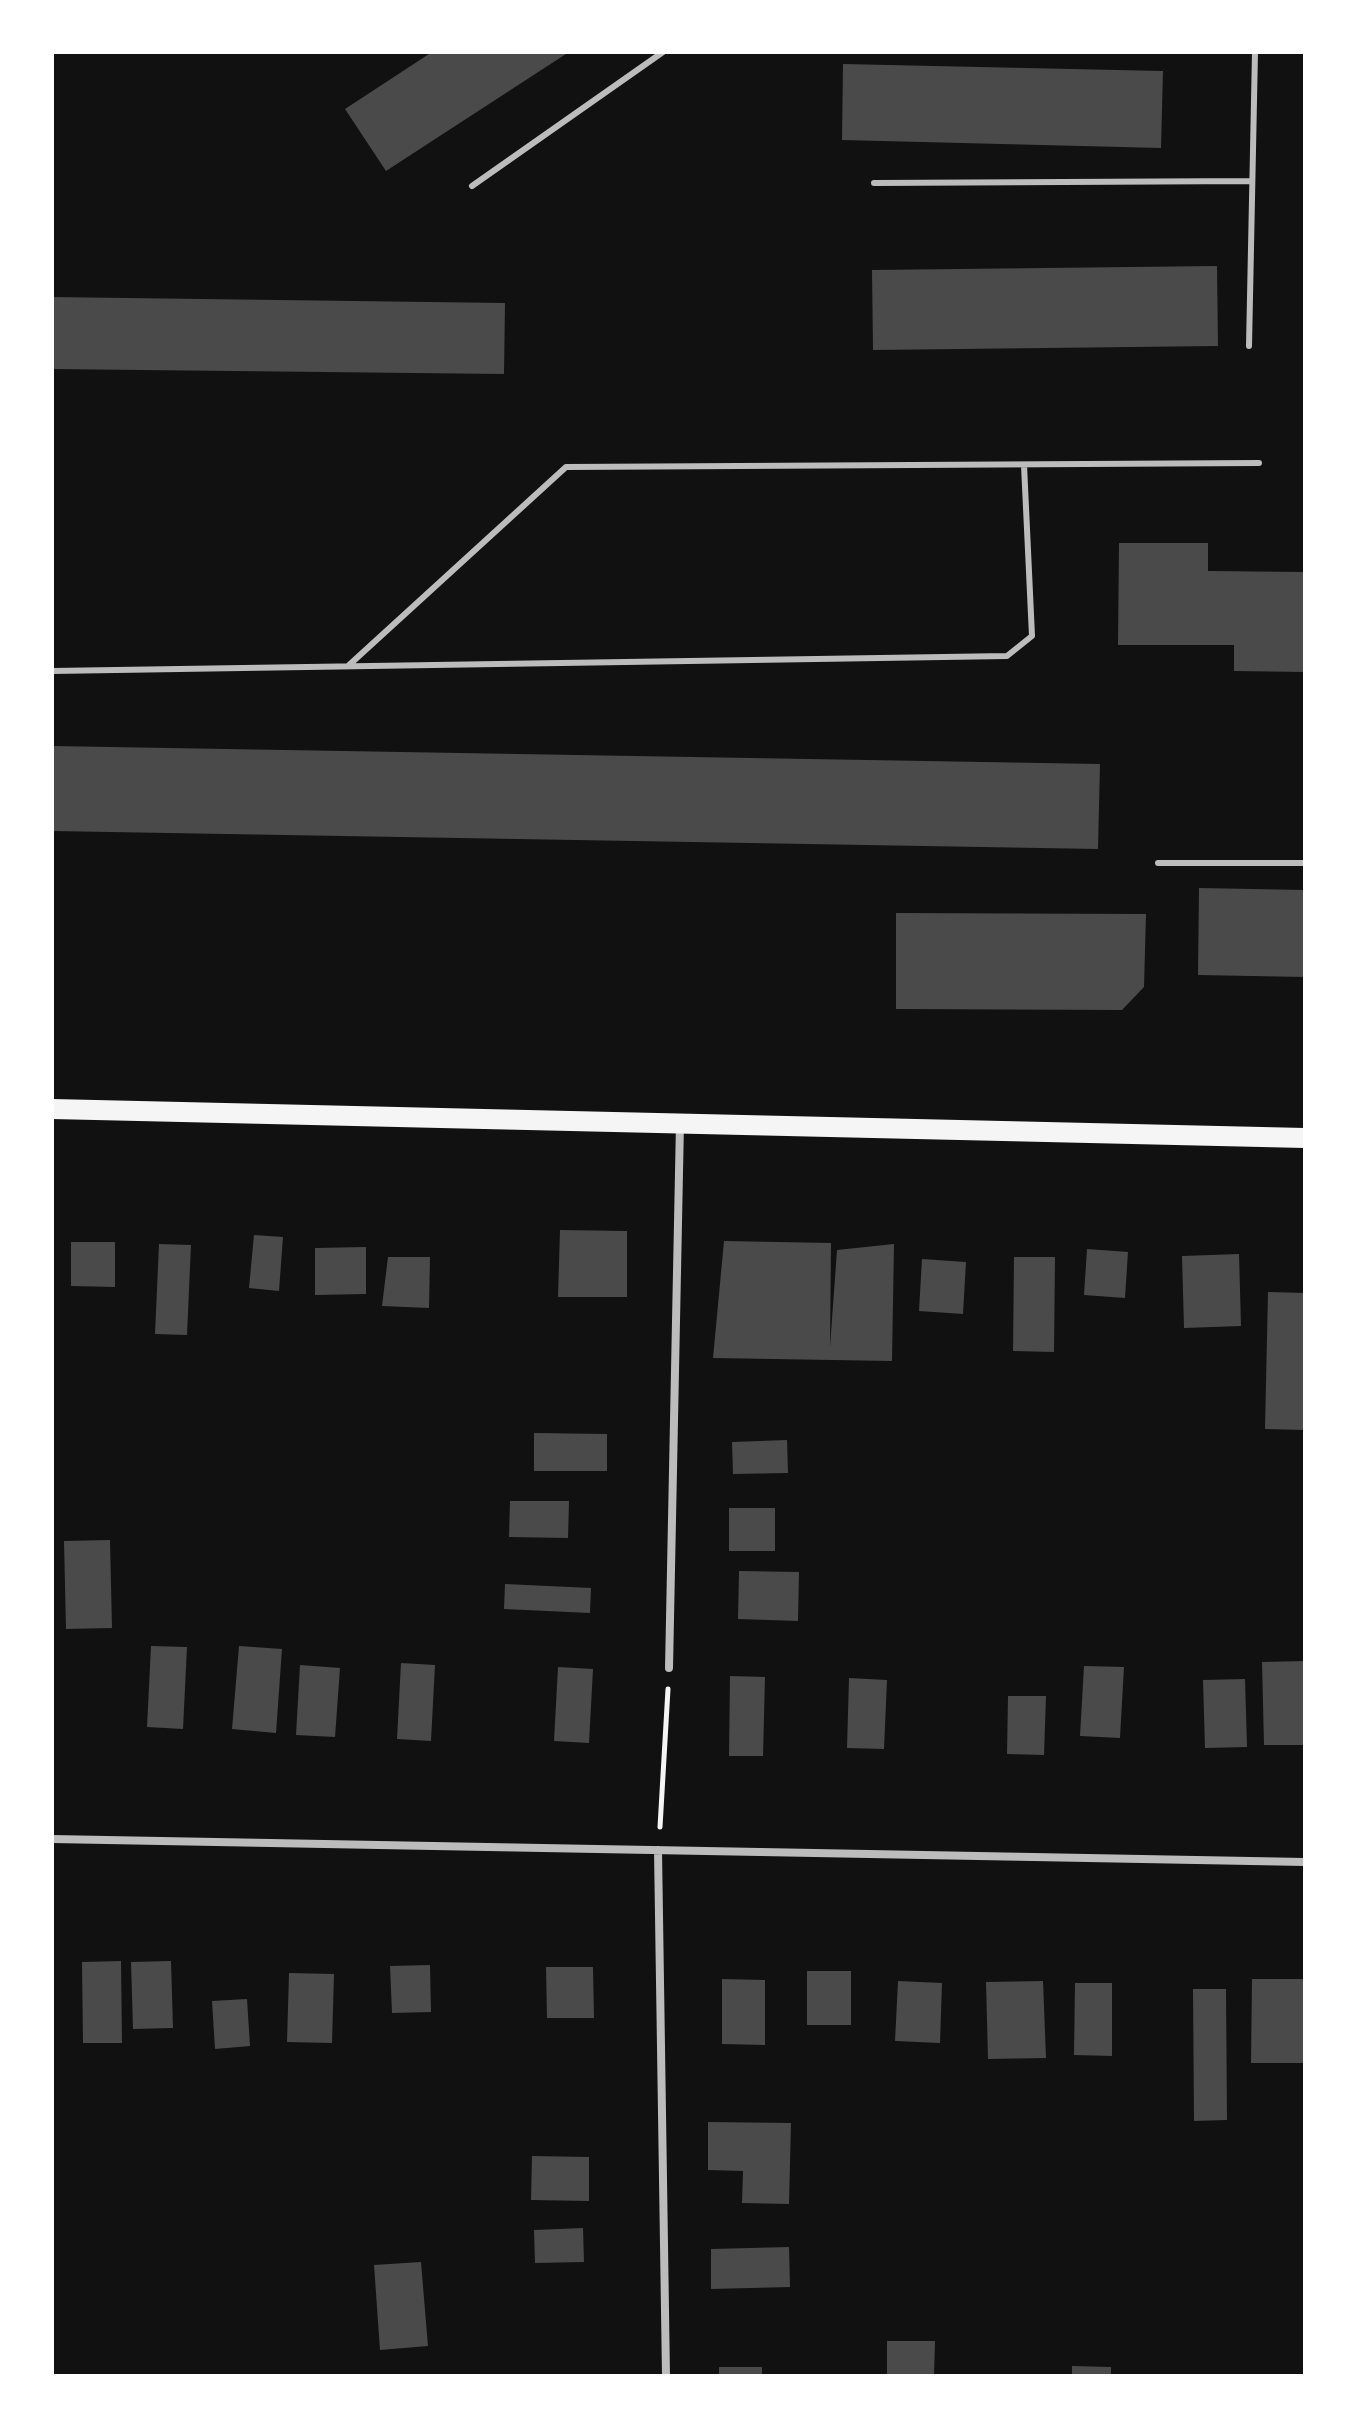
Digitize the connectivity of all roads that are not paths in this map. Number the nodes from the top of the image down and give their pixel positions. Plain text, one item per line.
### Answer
1 (663, 52) edge
2 (1255, 52) edge
3 (1252, 181) junction
4 (874, 183) dead end
5 (472, 186) dead end
6 (1249, 346) dead end
7 (1259, 463) dead end
8 (1024, 465) junction
9 (347, 667) junction
10 (52, 671) edge
11 (1158, 863) dead end
12 (1305, 863) edge
13 (52, 1109) edge
14 (680, 1122) junction
15 (1305, 1138) edge
16 (669, 1668) road end
17 (52, 1839) edge
18 (658, 1850) junction
19 (1305, 1862) edge
20 (666, 2376) edge

1 - 5 lane
2 - 3 lane
3 - 4 lane
3 - 6 lane
7 - 8 lane
8 - 9 lane
8 - 9 lane
9 - 10 lane
11 - 12 lane
13 - 14 main road
14 - 15 main road
14 - 16 street
17 - 18 street
18 - 19 street
18 - 20 street

